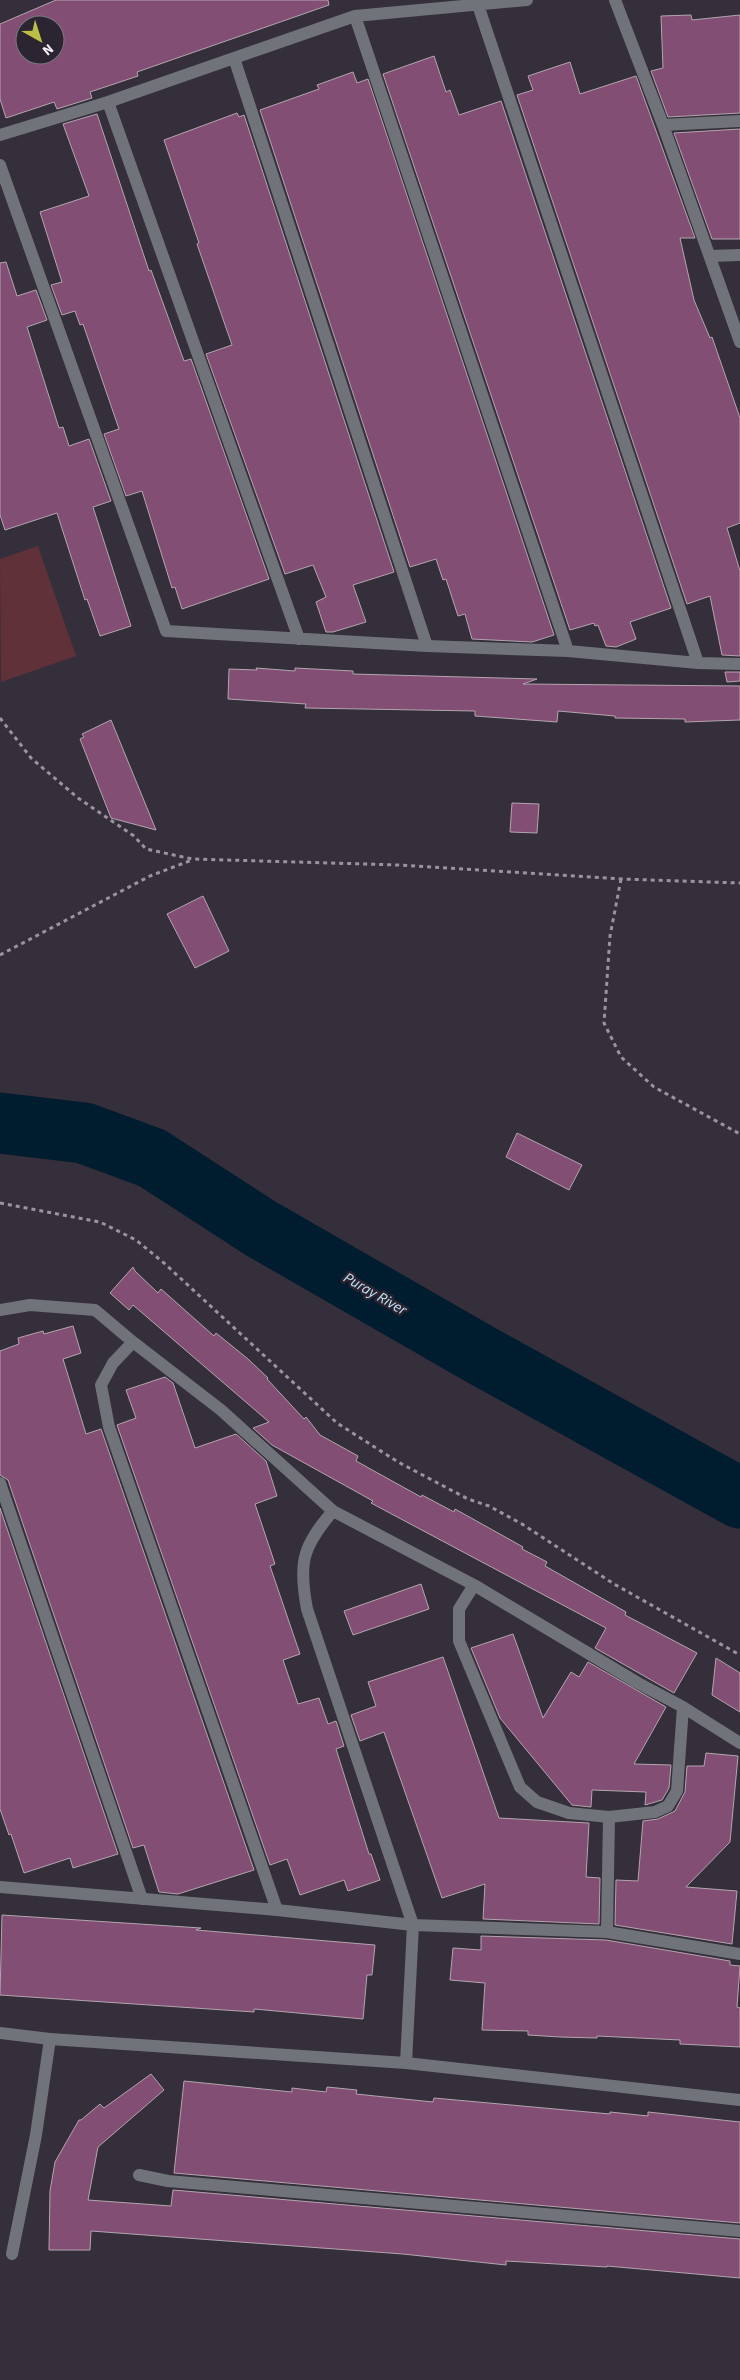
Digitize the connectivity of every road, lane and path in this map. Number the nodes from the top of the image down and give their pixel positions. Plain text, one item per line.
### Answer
1 (527, 0) edge
2 (615, 0) edge
3 (478, 5) junction
4 (355, 16) junction
5 (234, 58) junction
6 (108, 102) junction
7 (740, 121) edge
8 (663, 124) junction
9 (0, 135) edge
10 (0, 165) edge
11 (740, 255) edge
12 (710, 256) junction
13 (740, 342) edge
14 (299, 639) junction
15 (427, 646) junction
16 (568, 651) junction
17 (698, 663) junction
18 (740, 664) edge
19 (0, 718) edge
20 (192, 860) junction
21 (621, 879) junction
22 (740, 882) edge
23 (0, 954) edge
24 (740, 1134) edge
25 (0, 1203) edge
26 (0, 1310) edge
27 (133, 1342) junction
28 (0, 1483) edge
29 (333, 1511) junction
30 (474, 1585) junction
31 (740, 1655) edge
32 (683, 1707) junction
33 (740, 1743) edge
34 (609, 1817) junction
35 (1, 1884) edge
36 (142, 1899) junction
37 (277, 1910) junction
38 (413, 1924) junction
39 (607, 1932) junction
40 (740, 1954) edge
41 (0, 2034) edge
42 (50, 2040) junction
43 (406, 2063) junction
44 (740, 2100) edge
45 (139, 2175) dead end
46 (740, 2231) edge
47 (12, 2254) dead end

1 - 3 street
2 - 8 street
3 - 4 street
3 - 17 street
4 - 5 street
4 - 16 street
5 - 6 street
5 - 15 street
6 - 9 street
6 - 14 street
7 - 8 street
8 - 12 street
10 - 14 street
11 - 12 street
12 - 13 street
14 - 15 street
15 - 16 street
16 - 17 street
17 - 18 street
19 - 20 path
20 - 21 path
20 - 23 path
21 - 22 path
21 - 24 path
25 - 31 path
26 - 27 street
27 - 29 street
27 - 37 street
28 - 36 street
29 - 30 street
29 - 38 street
30 - 32 street
30 - 34 street
32 - 33 street
32 - 34 street
34 - 39 street
35 - 36 street
36 - 37 street
37 - 38 street
38 - 39 street
38 - 43 street
39 - 40 street
41 - 42 street
42 - 43 street
42 - 47 street
43 - 44 street
45 - 46 street

